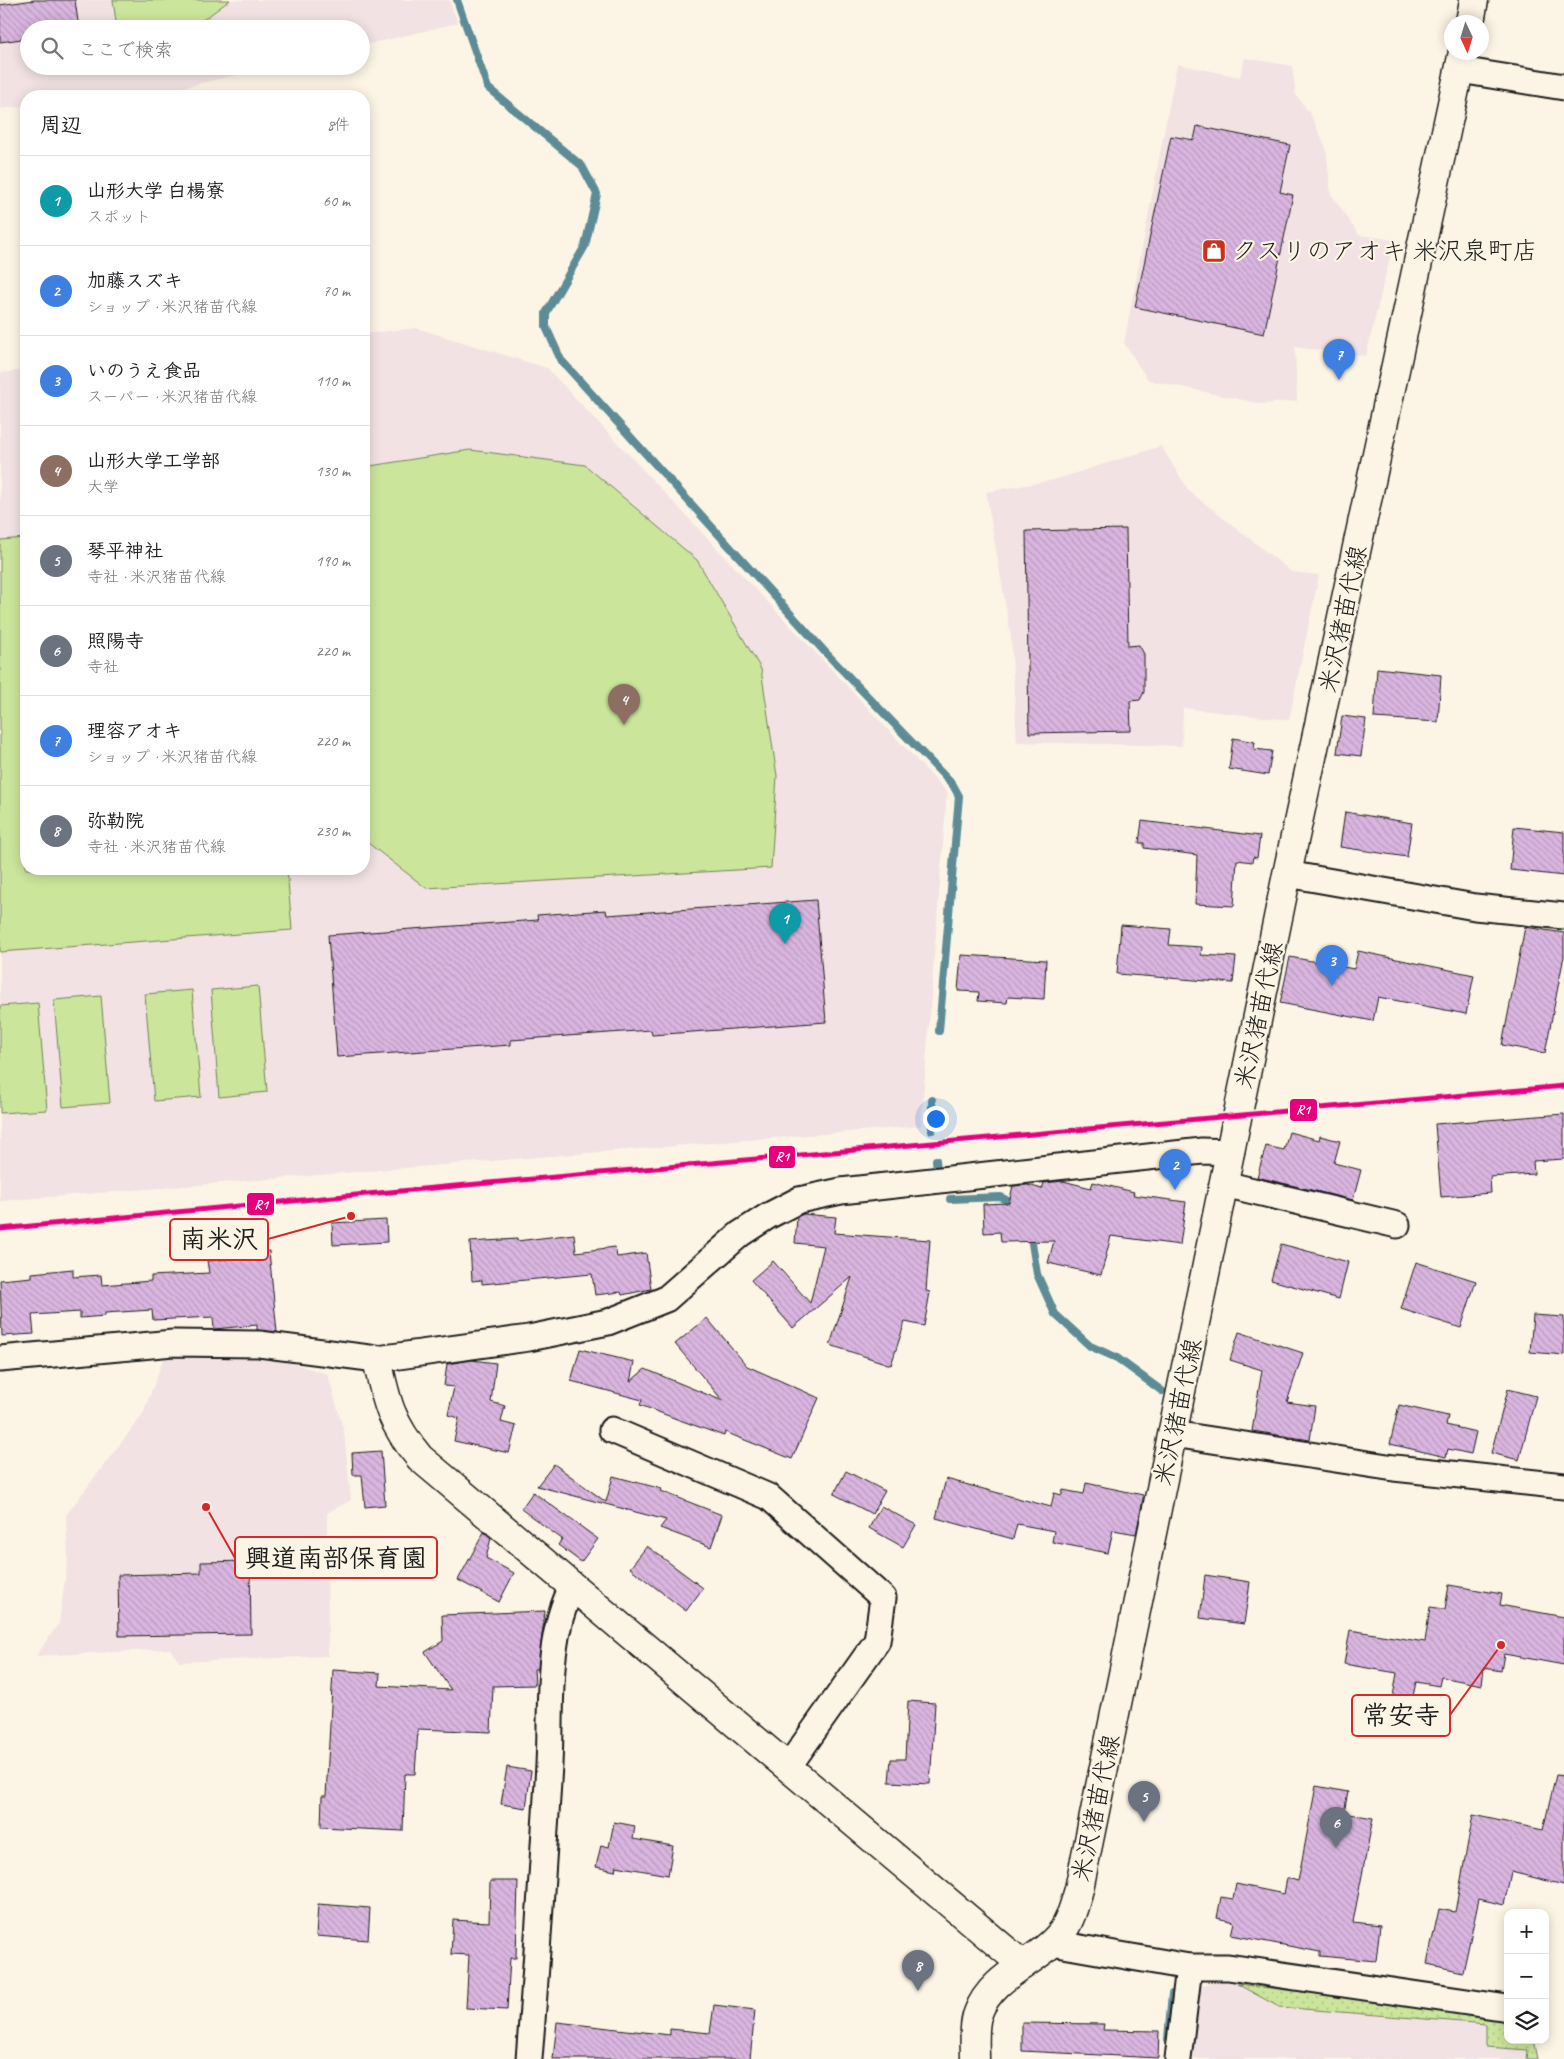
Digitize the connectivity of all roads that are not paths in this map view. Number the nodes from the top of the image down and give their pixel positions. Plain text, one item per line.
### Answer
1 (1474, 0) edge
2 (1471, 15) edge
3 (1462, 61) edge
4 (1564, 87) edge
5 (1288, 874) junction
6 (1564, 916) edge
7 (1231, 1152) junction
8 (1224, 1184) junction
9 (1397, 1226) dead end
10 (0, 1359) edge
11 (377, 1360) junction
12 (612, 1430) dead end
13 (1173, 1434) junction
14 (1564, 1486) edge
15 (572, 1587) junction
16 (788, 1767) junction
17 (1052, 1943) junction
18 (1023, 1965) junction
19 (1189, 1967) junction
20 (1504, 2007) edge
21 (529, 2059) edge
22 (975, 2059) edge
23 (1178, 2059) edge

1 - 2 main road
3 - 4 street
3 - 5 main road, 米沢猪苗代線
5 - 6 street
5 - 7 main road, 米沢猪苗代線
7 - 8 main road, 米沢猪苗代線
7 - 11 street
8 - 9 street
8 - 13 main road, 米沢猪苗代線
10 - 11 street
11 - 15 main road
12 - 16 street
13 - 14 street
13 - 17 main road, 米沢猪苗代線
15 - 16 main road
15 - 21 street
16 - 18 main road
17 - 18 main road, 米沢猪苗代線
17 - 19 street
18 - 22 main road, 米沢猪苗代線
19 - 20 street
19 - 23 street

